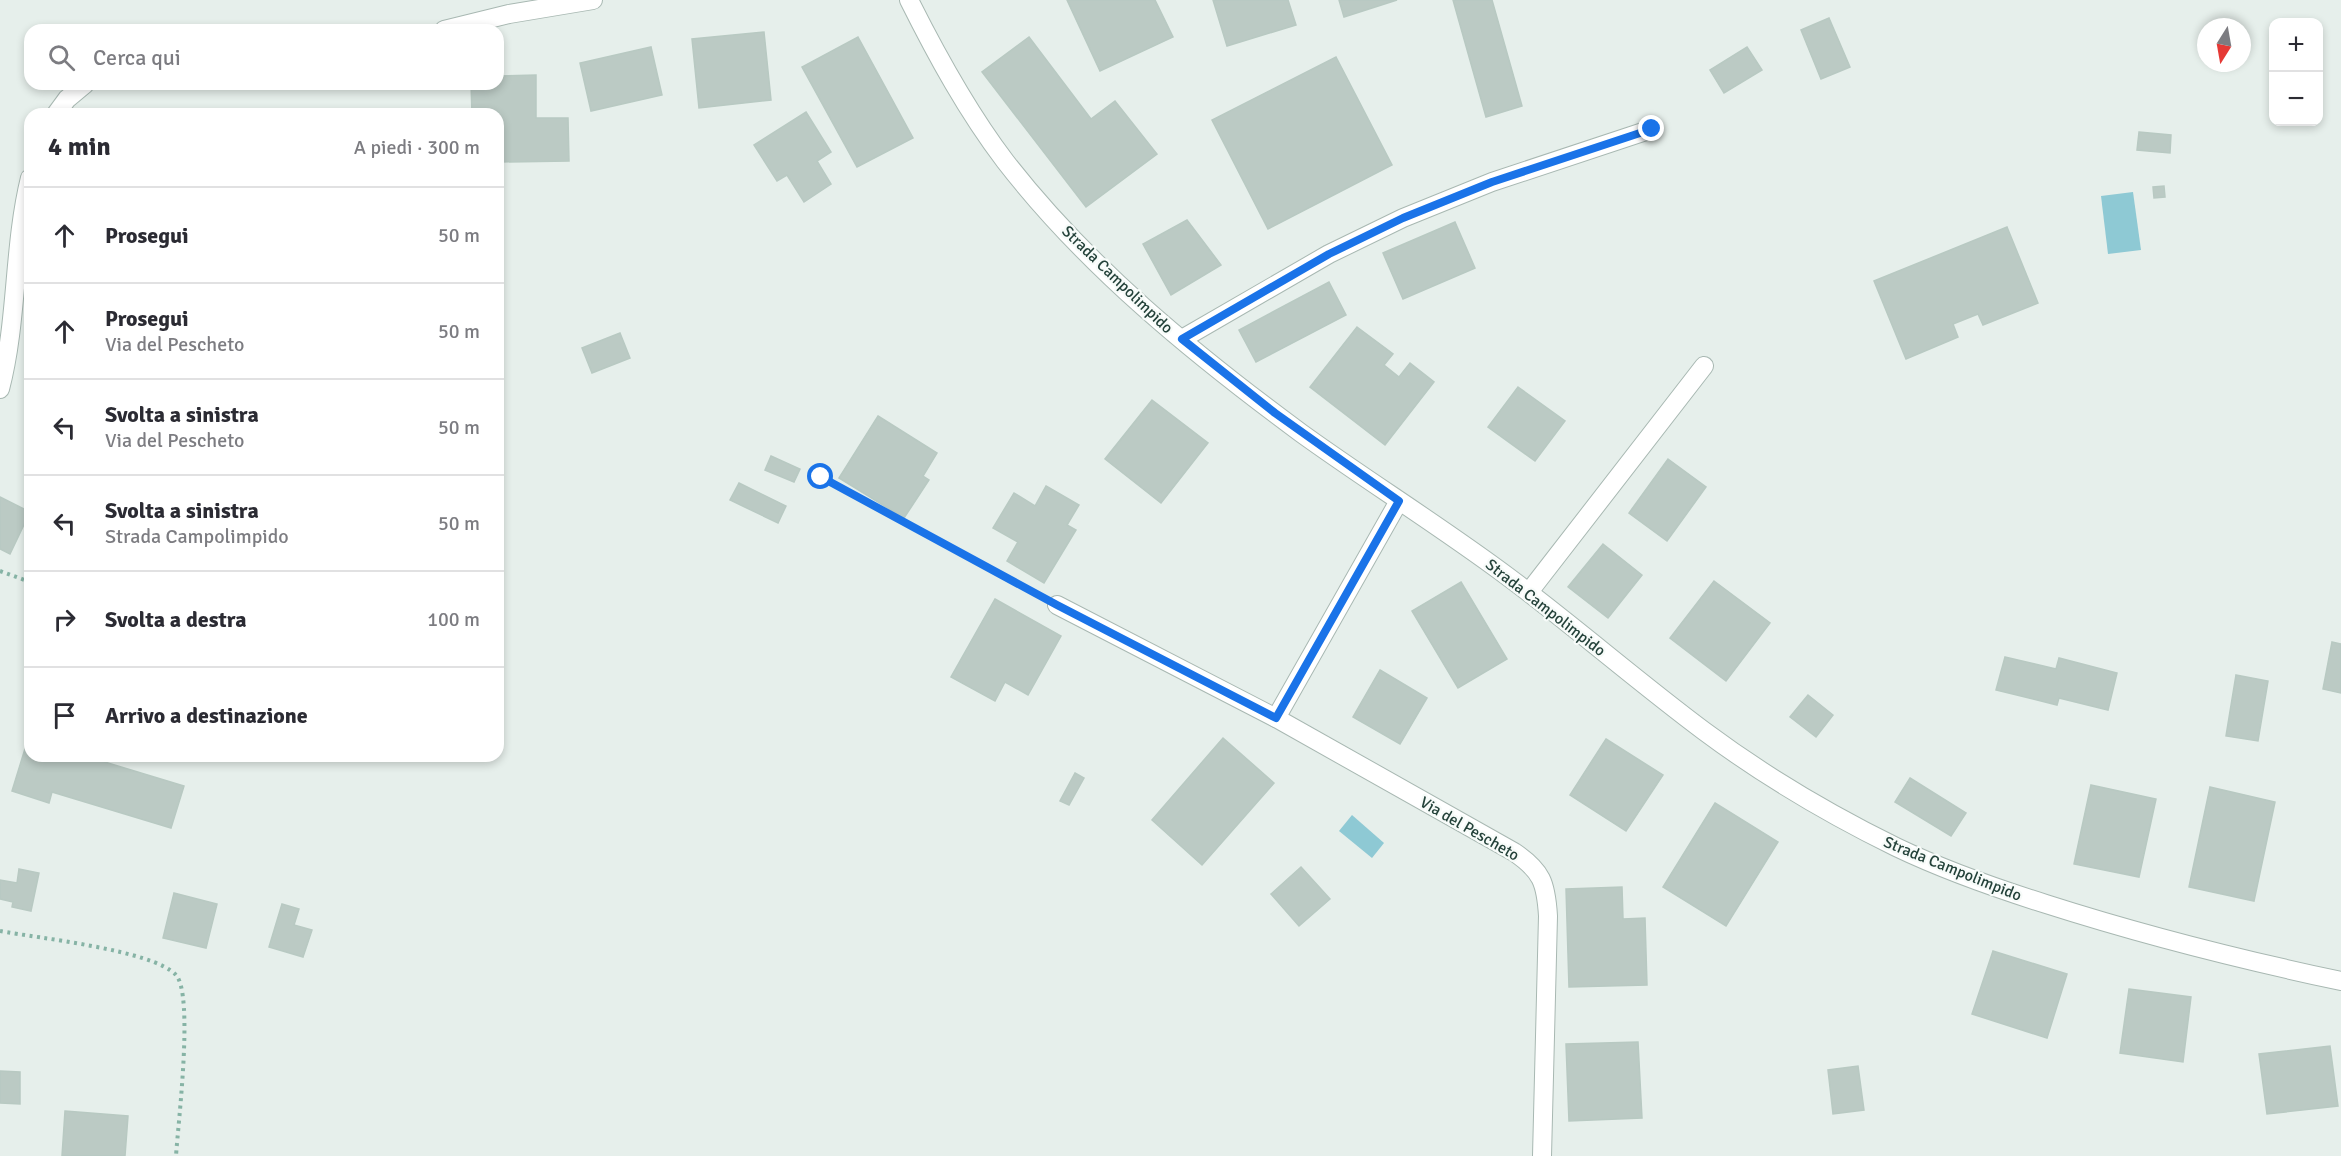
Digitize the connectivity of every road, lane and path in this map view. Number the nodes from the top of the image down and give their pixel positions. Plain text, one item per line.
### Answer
1 (592, 0) edge
2 (909, 0) edge
3 (468, 24) edge
4 (78, 90) edge
5 (60, 108) edge
6 (1652, 129) dead end
7 (24, 213) edge
8 (1182, 339) junction
9 (1704, 366) dead end
10 (0, 389) edge
11 (821, 477) dead end
12 (1399, 501) junction
13 (0, 571) edge
14 (24, 580) edge
15 (1528, 592) junction
16 (1057, 605) joint
17 (1276, 718) junction
18 (0, 932) edge
19 (2341, 981) edge
20 (176, 1156) edge
21 (1542, 1156) edge

1 - 3 street
2 - 8 street, Strada Campolimpido
4 - 5 street
6 - 8 street
7 - 10 street
8 - 12 street, Strada Campolimpido
9 - 15 street
11 - 16 path
12 - 15 street, Strada Campolimpido
12 - 17 street
13 - 14 path
15 - 19 street, Strada Campolimpido
16 - 17 street, Via del Pescheto
17 - 21 street, Via del Pescheto
18 - 20 path

